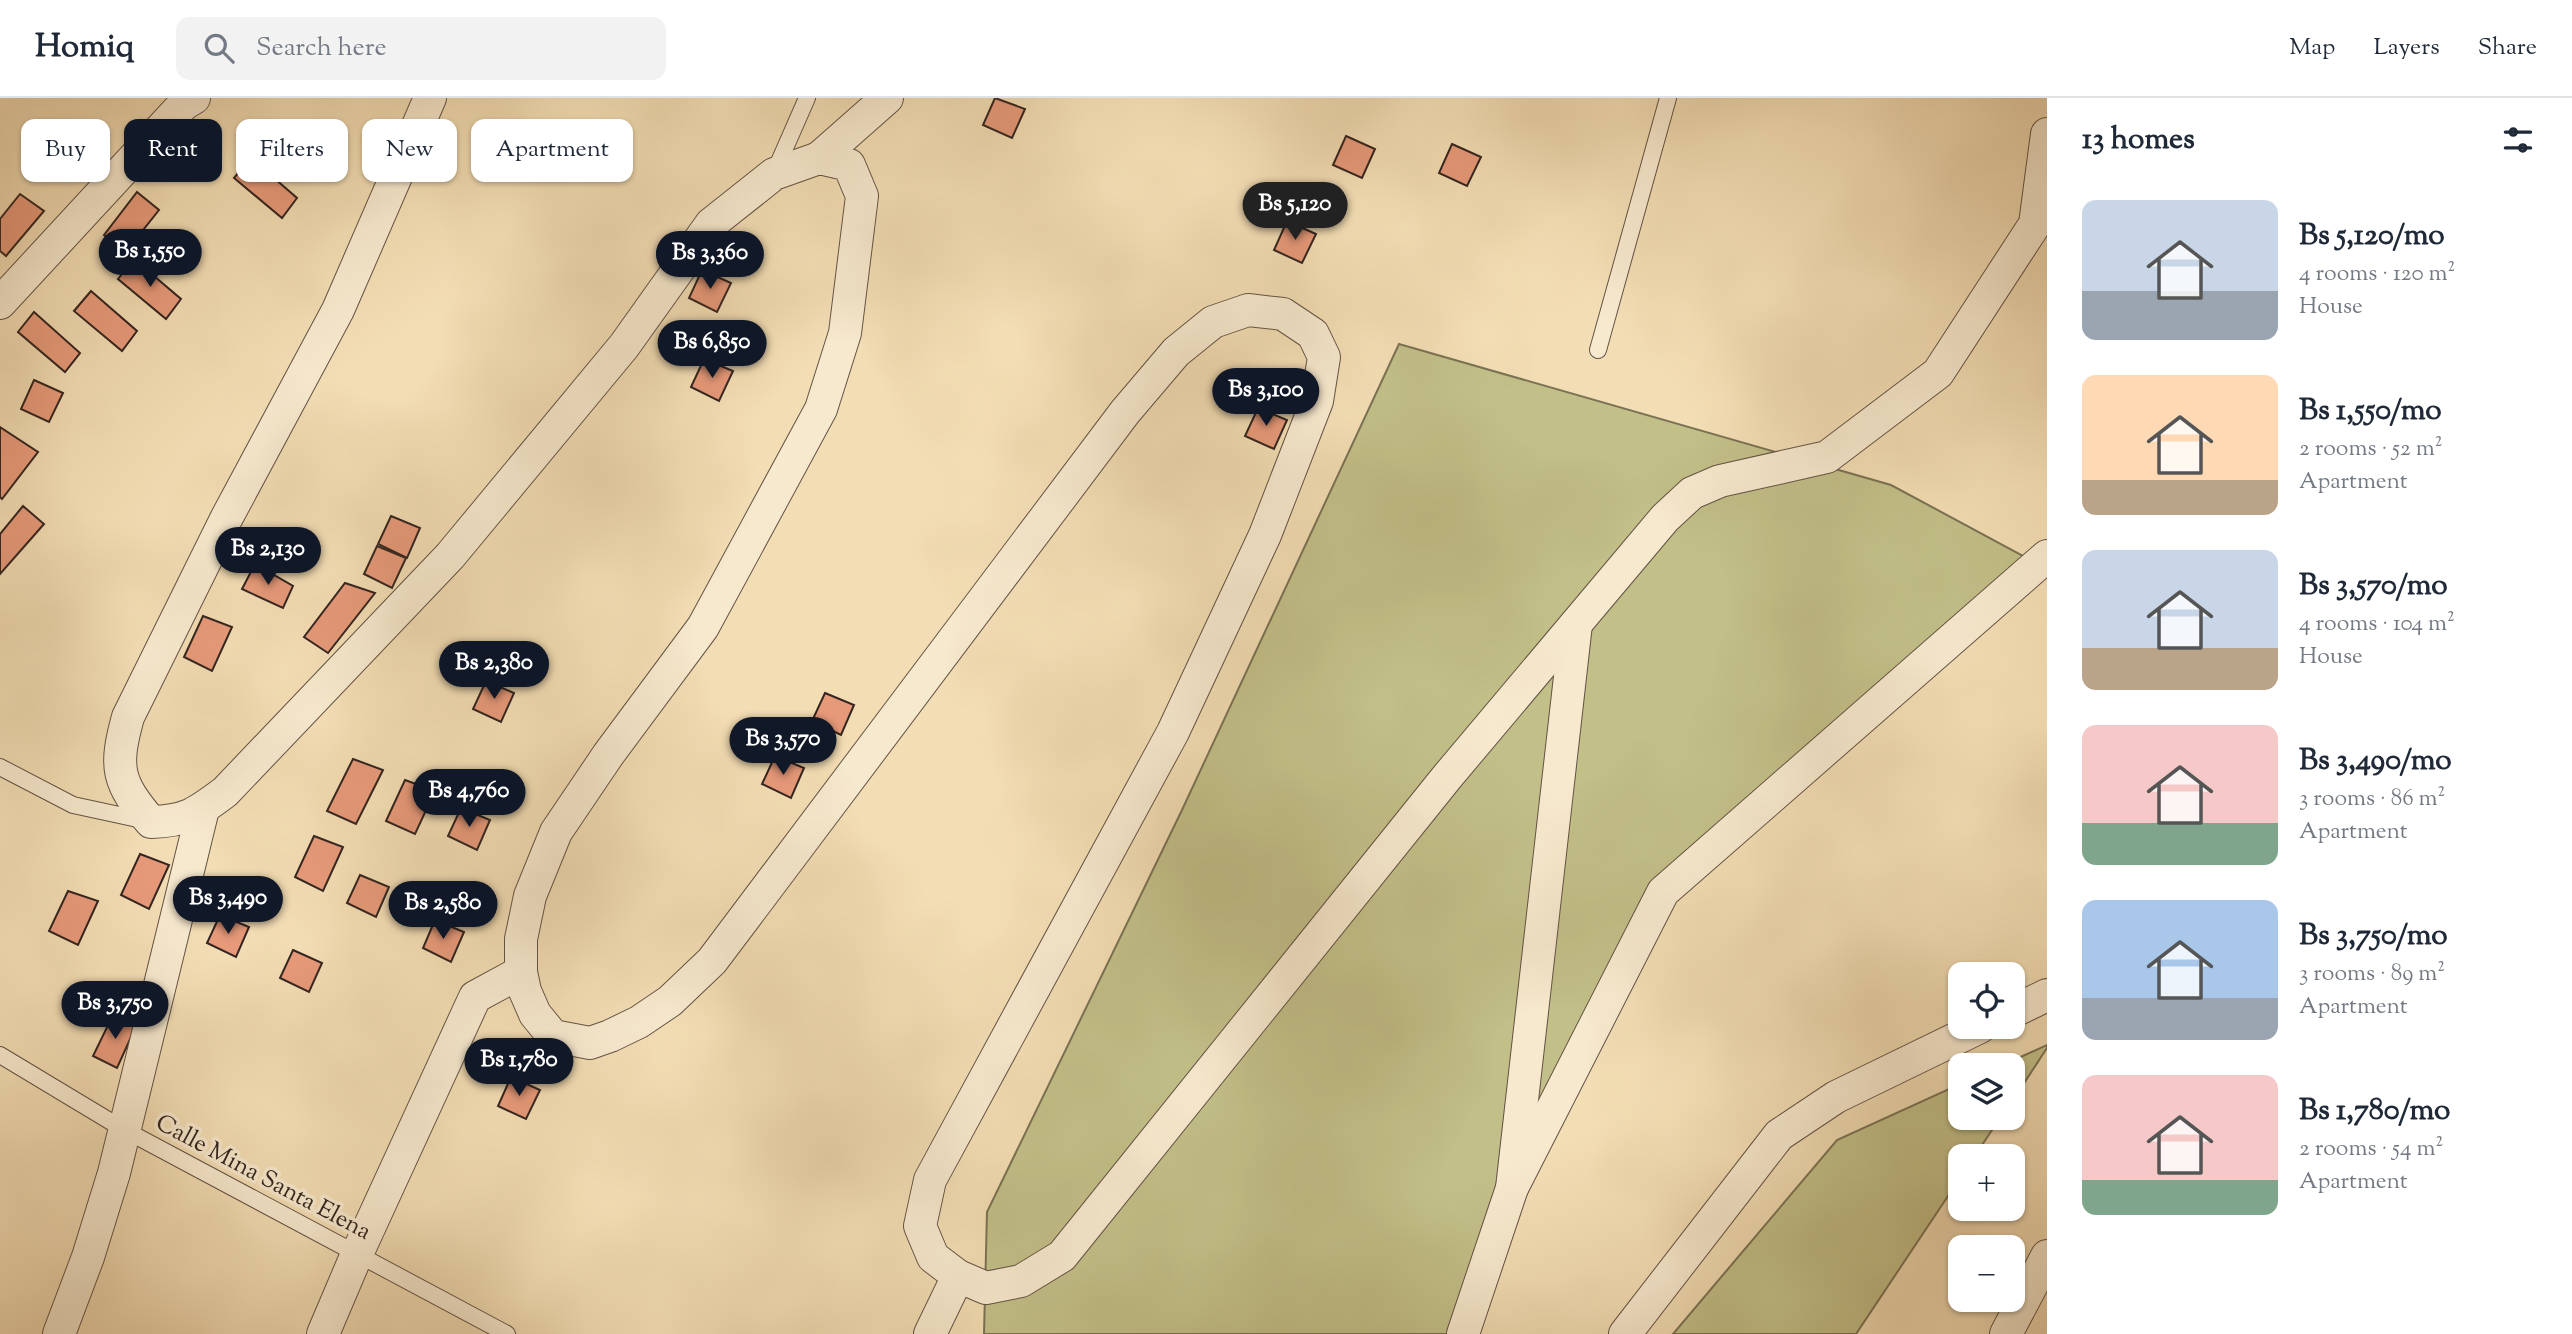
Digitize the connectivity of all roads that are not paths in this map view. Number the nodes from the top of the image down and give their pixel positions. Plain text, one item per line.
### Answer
1 (194, 98) edge
2 (430, 98) edge
3 (807, 98) edge
4 (887, 98) edge
5 (1668, 98) edge
6 (2047, 134) edge
7 (819, 158) junction
8 (774, 174) junction
9 (0, 303) edge
10 (1598, 350) dead end
11 (2047, 556) edge
12 (1576, 624) junction
13 (0, 767) edge
14 (203, 809) junction
15 (151, 822) junction
16 (521, 972) junction
17 (2047, 995) edge
18 (2025, 1006) edge
19 (1955, 1039) edge
20 (0, 1055) edge
21 (123, 1129) junction
22 (1512, 1188) junction
23 (357, 1254) junction
24 (2047, 1256) edge
25 (958, 1276) junction
26 (59, 1334) edge
27 (323, 1334) edge
28 (507, 1334) edge
29 (930, 1334) edge
30 (1463, 1334) edge
31 (1625, 1334) edge
32 (2006, 1334) edge

1 - 9 street
2 - 15 street
3 - 8 lane
4 - 7 street
5 - 10 lane
6 - 12 street
7 - 8 street
7 - 16 street
8 - 14 street
11 - 22 street
12 - 22 street
12 - 25 street
13 - 15 lane
14 - 15 street
14 - 21 street
16 - 23 street
16 - 25 street
17 - 18 street
19 - 31 street
20 - 21 lane, Calle Mina Santa Elena
21 - 23 lane, Calle Mina Santa Elena
21 - 26 street
22 - 30 street
23 - 27 street
23 - 28 lane, Calle Mina Santa Elena
24 - 32 street
25 - 29 street

